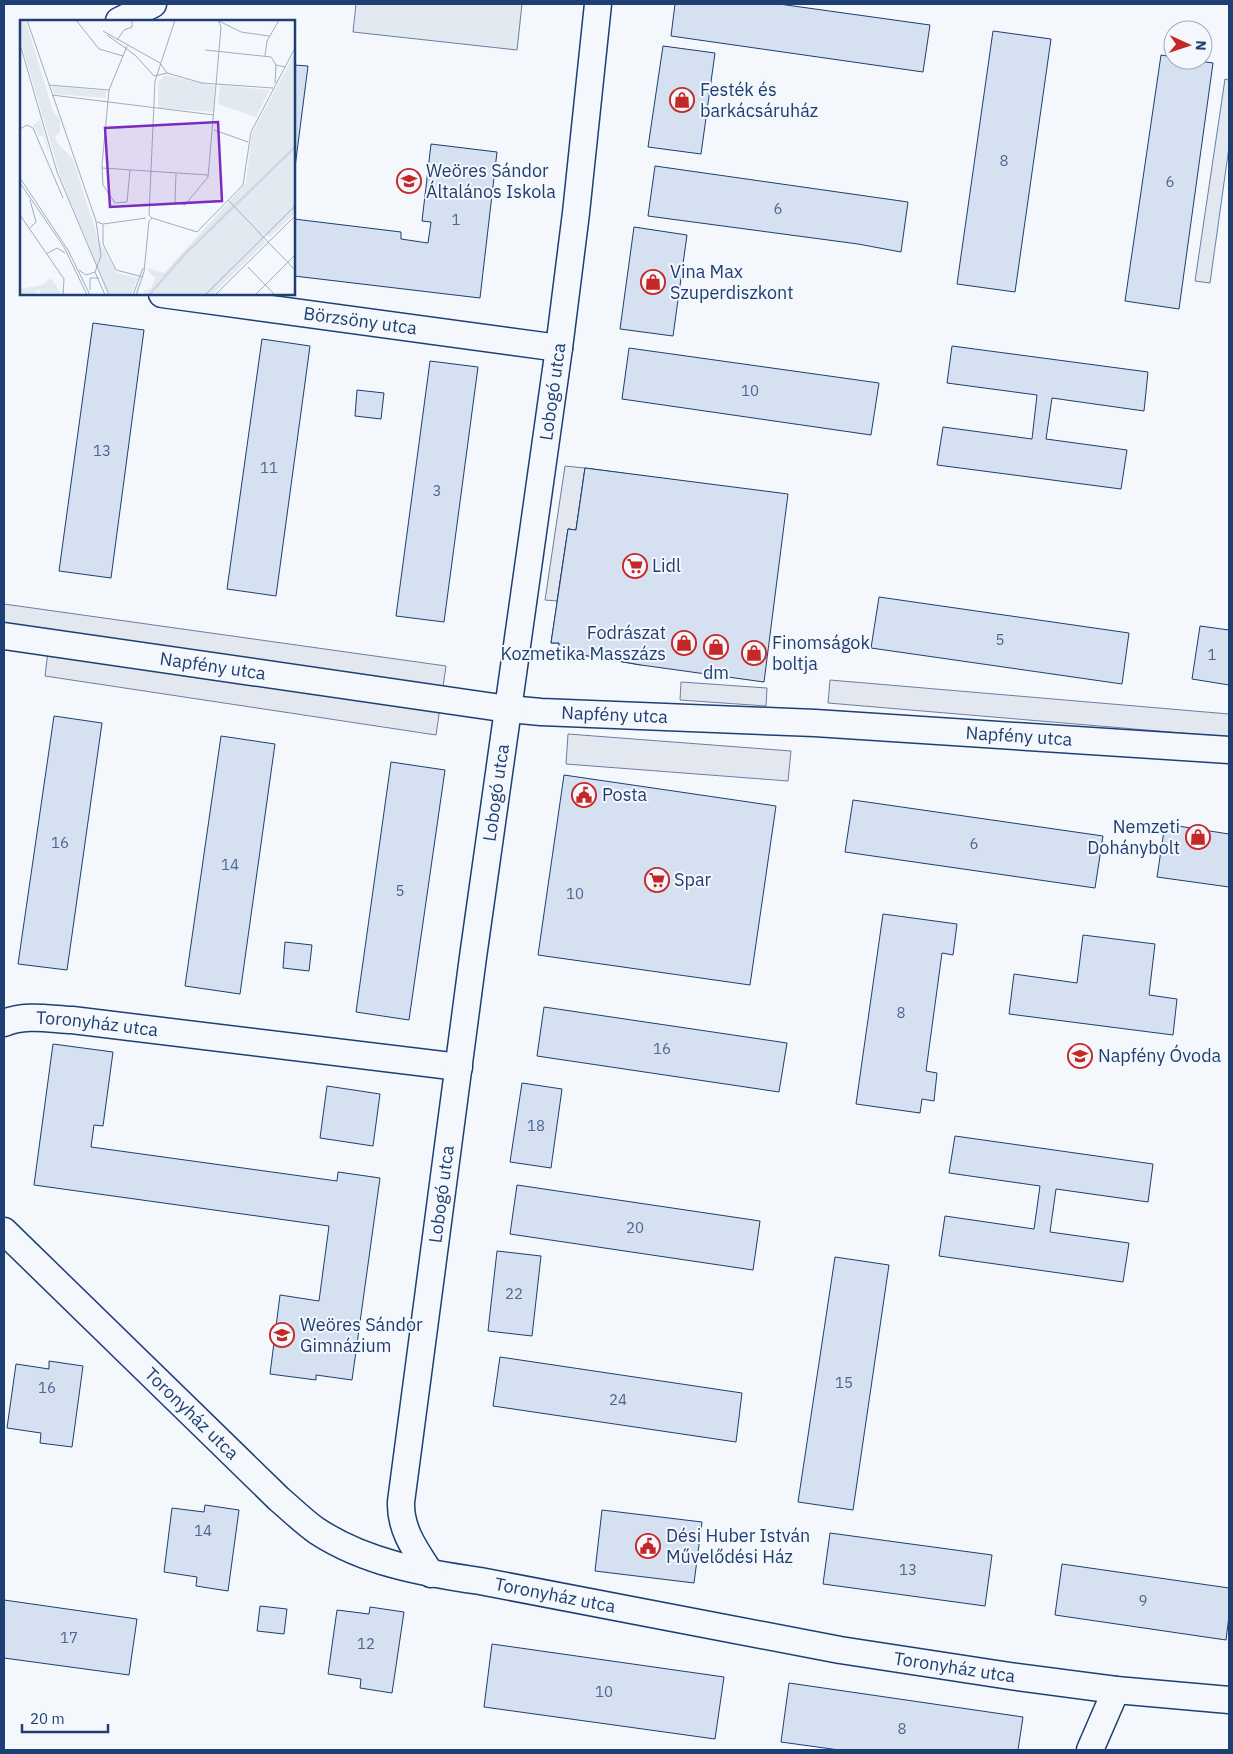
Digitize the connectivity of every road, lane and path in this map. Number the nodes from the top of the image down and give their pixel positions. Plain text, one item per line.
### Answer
1 (154, 4) edge
2 (598, 4) edge
3 (121, 20) edge
4 (169, 295) edge
5 (559, 348) junction
6 (4, 636) edge
7 (508, 709) junction
8 (1229, 750) edge
9 (4, 1022) edge
10 (459, 1067) junction
11 (4, 1231) edge
12 (431, 1574) junction
13 (1116, 1690) junction
14 (1229, 1700) edge
15 (1090, 1750) edge

1 - 3 street
2 - 5 street, Lobogó utca
4 - 5 street, Börzsöny utca
5 - 7 street, Lobogó utca
6 - 7 street, Napfény utca
7 - 8 street, Napfény utca
7 - 10 street, Lobogó utca
9 - 10 street, Toronyház utca
10 - 12 street, Lobogó utca
11 - 12 street, Toronyház utca
12 - 13 street, Toronyház utca
13 - 14 street, Toronyház utca
13 - 15 street

